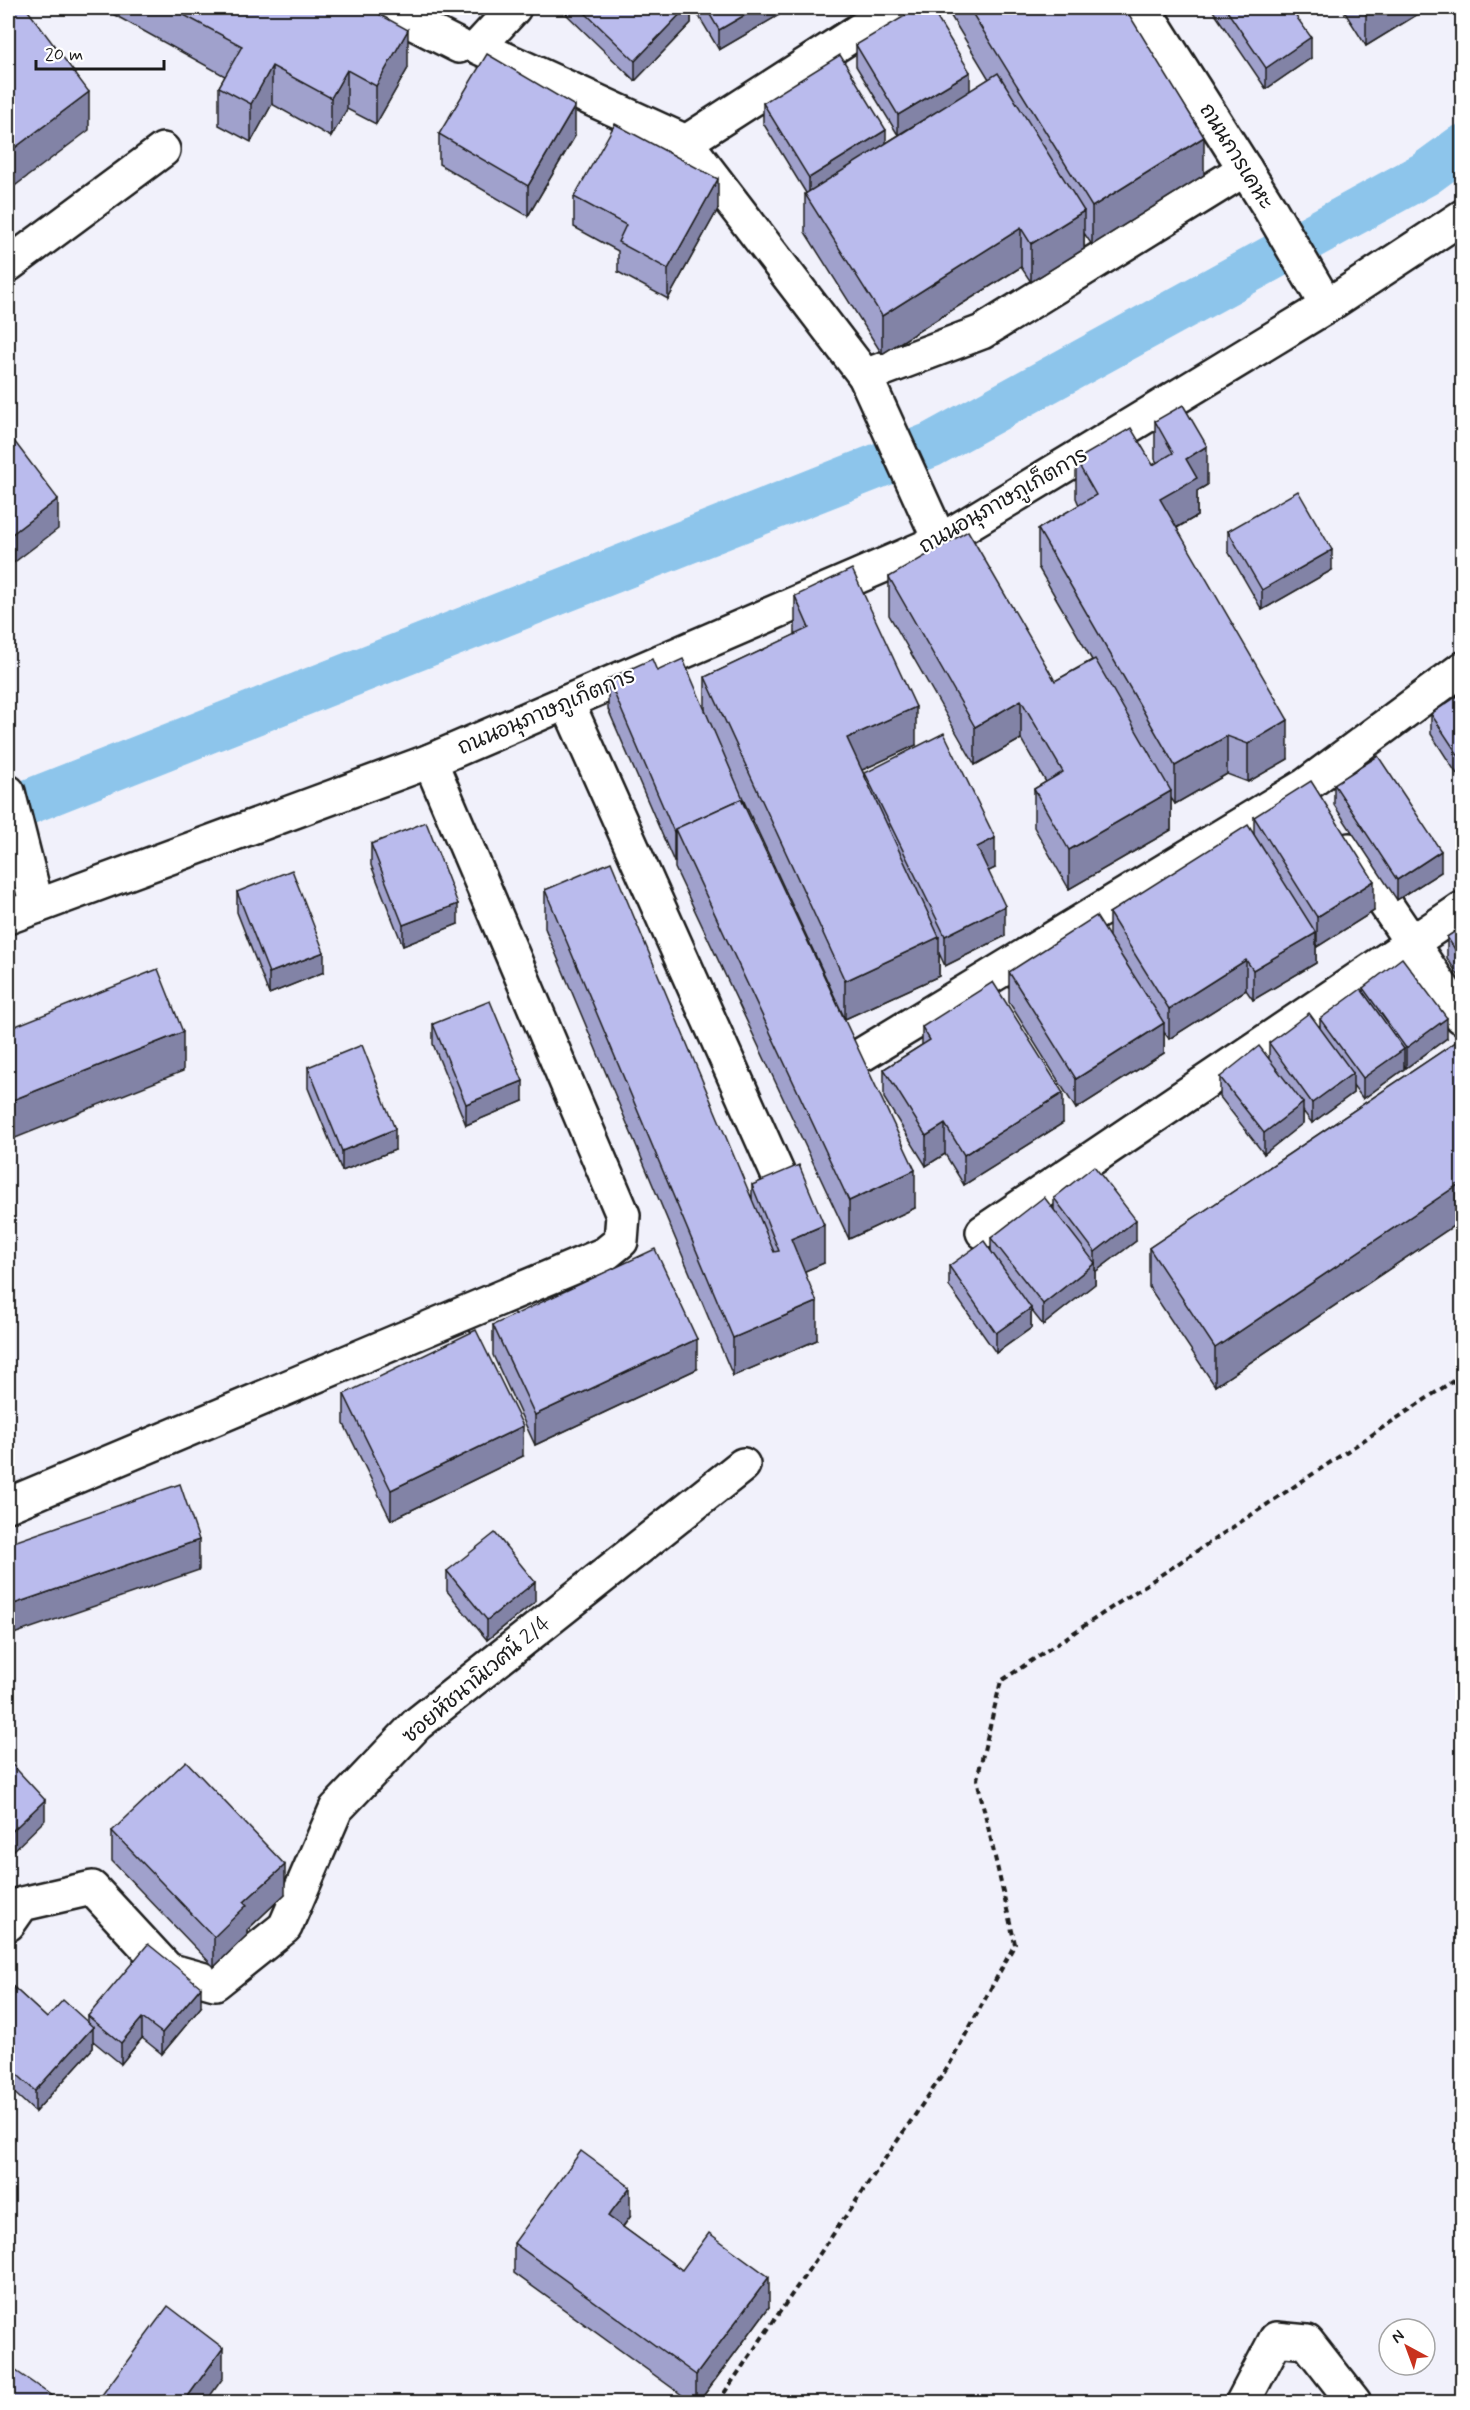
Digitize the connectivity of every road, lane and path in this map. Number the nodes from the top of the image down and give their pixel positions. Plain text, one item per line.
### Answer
1 (384, 8) edge
2 (514, 8) edge
3 (894, 8) edge
4 (1143, 8) edge
5 (459, 46) dead end
6 (686, 142) junction
7 (163, 150) dead end
8 (1245, 169) junction
9 (1461, 221) edge
10 (8, 265) edge
11 (1327, 306) junction
12 (865, 376) junction
13 (940, 541) junction
14 (1462, 669) edge
15 (567, 702) junction
16 (430, 761) junction
17 (1306, 785) junction
18 (8, 792) edge
19 (37, 906) junction
20 (1462, 909) edge
21 (8, 917) edge
22 (1411, 942) junction
23 (1462, 1017) edge
24 (863, 1054) edge
25 (785, 1190) edge
26 (983, 1232) dead end
27 (1462, 1375) edge
28 (743, 1465) dead end
29 (8, 1505) edge
30 (8, 1924) edge
31 (718, 2403) edge
32 (1243, 2403) edge
33 (1354, 2403) edge

1 - 5 street
2 - 6 street
3 - 6 street
4 - 8 street, ถนนการเคหะ
6 - 12 street
7 - 10 street
8 - 11 street, ถนนการเคหะ
8 - 12 street
9 - 11 street, ถนนอนุภาษภูเก็ตการ
11 - 13 street, ถนนอนุภาษภูเก็ตการ
12 - 13 street
13 - 15 street, ถนนอนุภาษภูเก็ตการ
14 - 17 street
15 - 16 street, ถนนอนุภาษภูเก็ตการ
15 - 25 street
16 - 19 street, ถนนอนุภาษภูเก็ตการ
16 - 29 street
17 - 22 street
17 - 24 street
18 - 19 street
19 - 21 street, ถนนอนุภาษภูเก็ตการ
20 - 22 street
22 - 23 street
22 - 26 street
27 - 31 path
28 - 30 street, ซอยหัชนานิเวศน์ 2/4
32 - 33 street

